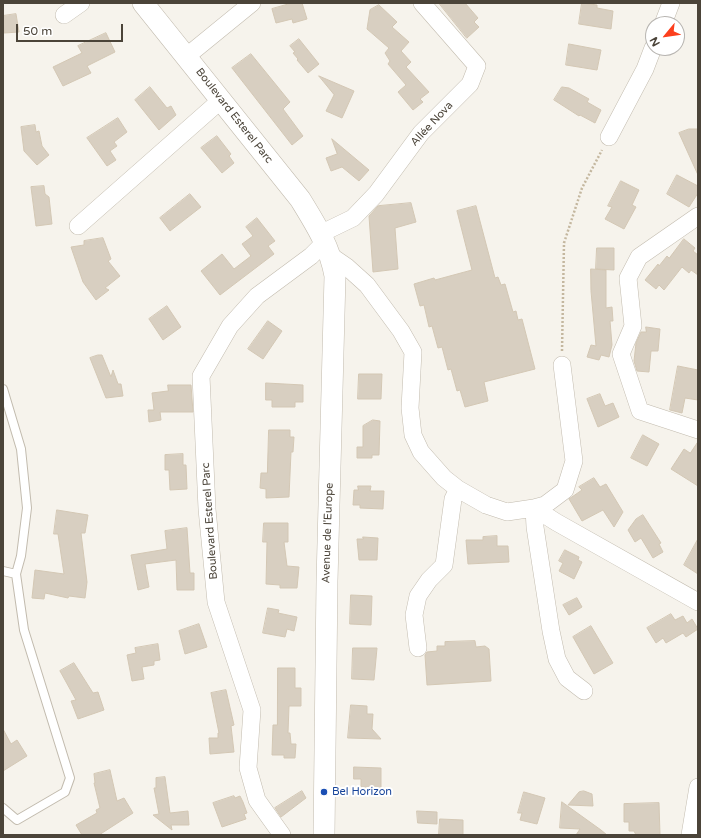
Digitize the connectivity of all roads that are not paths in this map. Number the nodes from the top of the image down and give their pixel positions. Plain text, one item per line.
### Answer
1 (81, 3) edge
2 (144, 3) edge
3 (252, 3) edge
4 (422, 3) edge
5 (671, 3) edge
6 (64, 15) dead end
7 (666, 16) edge
8 (186, 56) junction
9 (650, 56) edge
10 (221, 100) junction
11 (609, 137) road end
12 (698, 216) edge
13 (78, 226) dead end
14 (326, 243) junction
15 (562, 365) road end
16 (3, 390) edge
17 (698, 430) edge
18 (458, 489) junction
19 (534, 508) junction
20 (3, 571) edge
21 (16, 574) junction
22 (698, 602) edge
23 (418, 648) dead end
24 (584, 691) dead end
25 (698, 787) edge
26 (3, 808) edge
27 (282, 835) edge
28 (324, 835) edge
29 (690, 835) edge

1 - 6 street
2 - 8 street, Boulevard Esterel Parc
3 - 8 street
4 - 14 street, Allée Nova
5 - 7 street
8 - 10 street, Boulevard Esterel Parc
9 - 11 street
10 - 13 street
10 - 14 street, Boulevard Esterel Parc
12 - 17 street
14 - 18 street
14 - 27 street, Boulevard Esterel Parc
14 - 28 street, Avenue de l'Europe
15 - 19 street
16 - 21 lane
18 - 19 street
18 - 23 street
19 - 22 street
19 - 24 street
20 - 21 lane
21 - 26 lane
25 - 29 street

